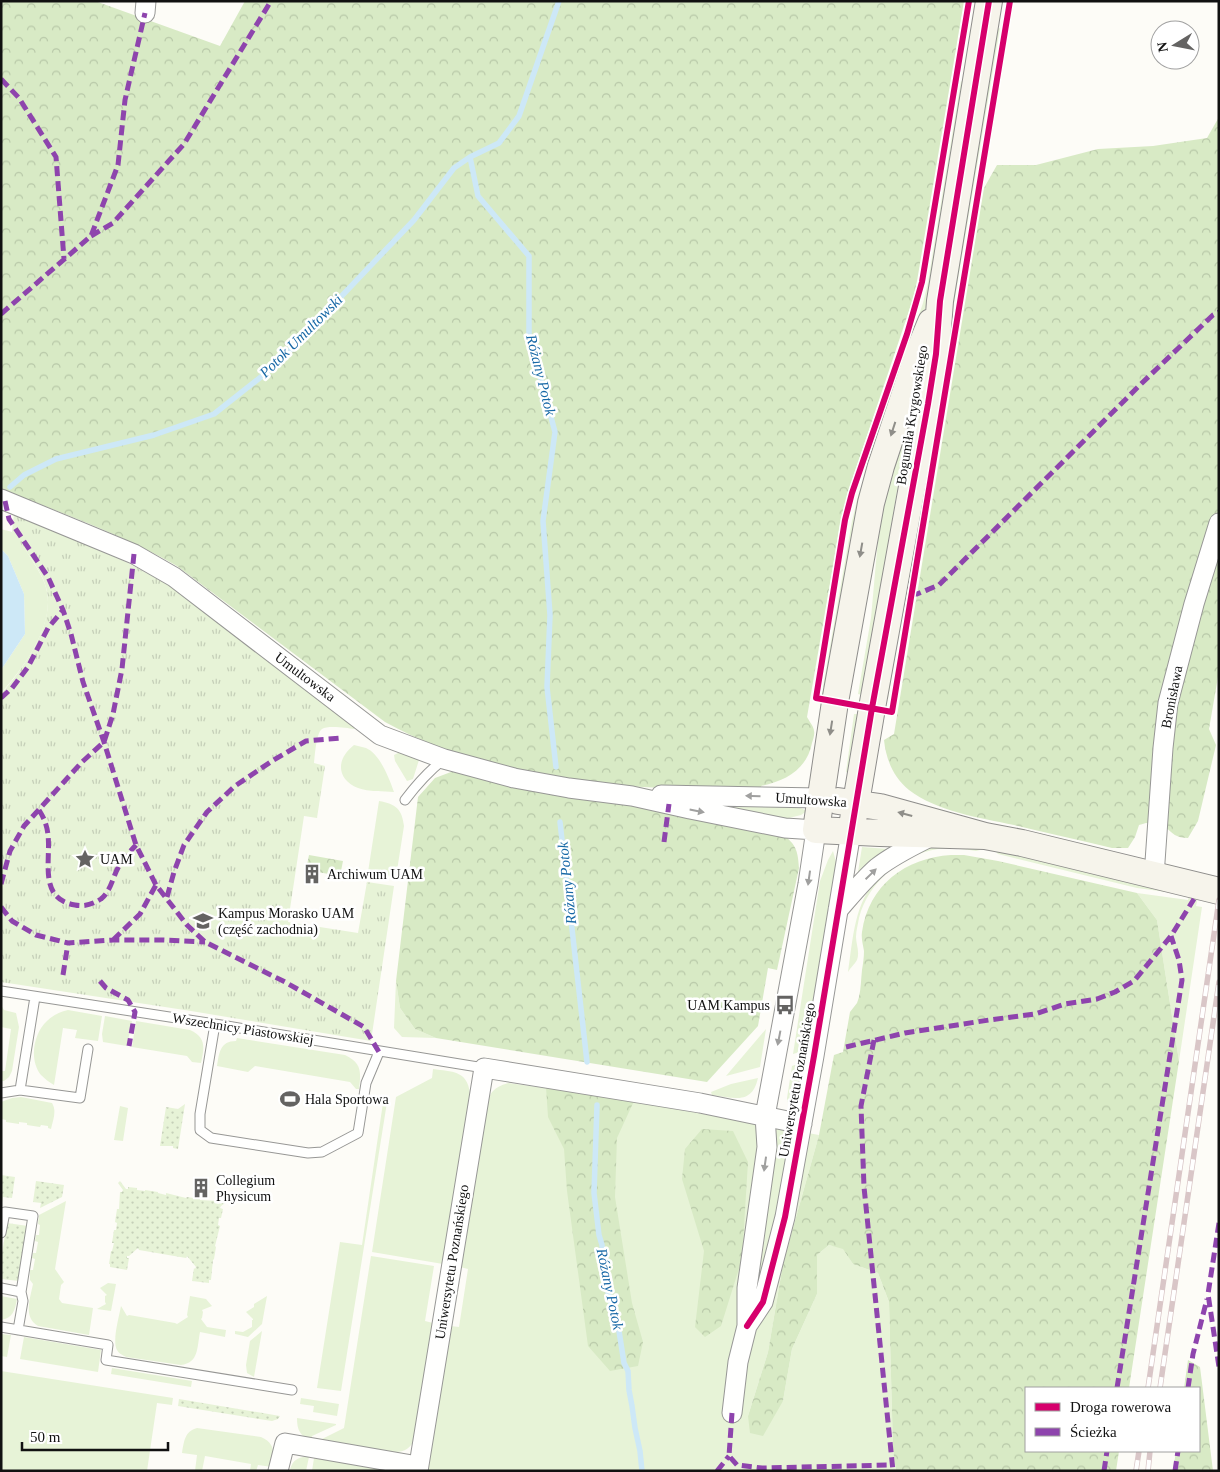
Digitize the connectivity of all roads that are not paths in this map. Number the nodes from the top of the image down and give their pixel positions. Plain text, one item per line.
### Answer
1 (989, 1) edge
2 (940, 301) junction
3 (1, 499) edge
4 (1219, 523) edge
5 (444, 758) junction
6 (632, 796) junction
7 (820, 798) junction
8 (406, 800) dead end
9 (856, 803) junction
10 (816, 830) junction
11 (851, 832) junction
12 (934, 835) junction
13 (985, 836) junction
14 (1154, 876) junction
15 (1219, 891) edge
16 (838, 910) junction
17 (1, 991) edge
18 (35, 997) junction
19 (215, 1024) junction
20 (88, 1048) dead end
21 (379, 1052) junction
22 (484, 1068) junction
23 (20, 1090) junction
24 (1, 1093) edge
25 (764, 1116) junction
26 (802, 1124) junction
27 (1, 1233) edge
28 (1, 1288) edge
29 (22, 1292) junction
30 (747, 1326) junction
31 (1, 1327) edge
32 (18, 1330) junction
33 (292, 1390) dead end
34 (732, 1413) dead end
35 (418, 1468) edge
36 (278, 1471) edge

1 - 2 street, Bogumiła Krygowskiego
2 -> 7 street, Bogumiła Krygowskiego
2 - 9 street, Bogumiła Krygowskiego
3 - 5 street, Umultowska
4 - 14 street, Bronisława
5 - 6 street, Umultowska
5 - 8 lane
7 -> 6 street, Umultowska
6 -> 10 street, Umultowska
7 - 9 street, Umultowska
7 - 10 street, Uniwersytetu Poznańskiego
9 - 11 street, Bogumiła Krygowskiego
13 -> 9 street, Umultowska
10 - 11 street, Umultowska
10 -> 25 street, Uniwersytetu Poznańskiego
11 - 12 street, Umultowska
11 - 16 street, Uniwersytetu Poznańskiego
12 - 13 street, Umultowska
16 -> 12 street
13 - 14 street, Umultowska
14 - 15 street, Umultowska
16 - 26 street, Uniwersytetu Poznańskiego
17 - 18 lane, Wszechnicy Piastowskiej
18 - 19 lane, Wszechnicy Piastowskiej
18 - 23 lane
19 - 21 lane, Wszechnicy Piastowskiej
19 - 21 lane
20 - 23 lane
21 - 22 lane, Wszechnicy Piastowskiej
22 - 25 street, Uniwersytetu Poznańskiego
22 - 35 street, Uniwersytetu Poznańskiego
23 - 24 lane
25 - 26 street, Uniwersytetu Poznańskiego
25 -> 30 street, Uniwersytetu Poznańskiego
26 - 30 street, Uniwersytetu Poznańskiego
27 - 29 lane
28 - 29 lane
29 - 32 lane
30 - 34 street, Uniwersytetu Poznańskiego
31 - 32 lane
32 - 33 lane
35 - 36 street

